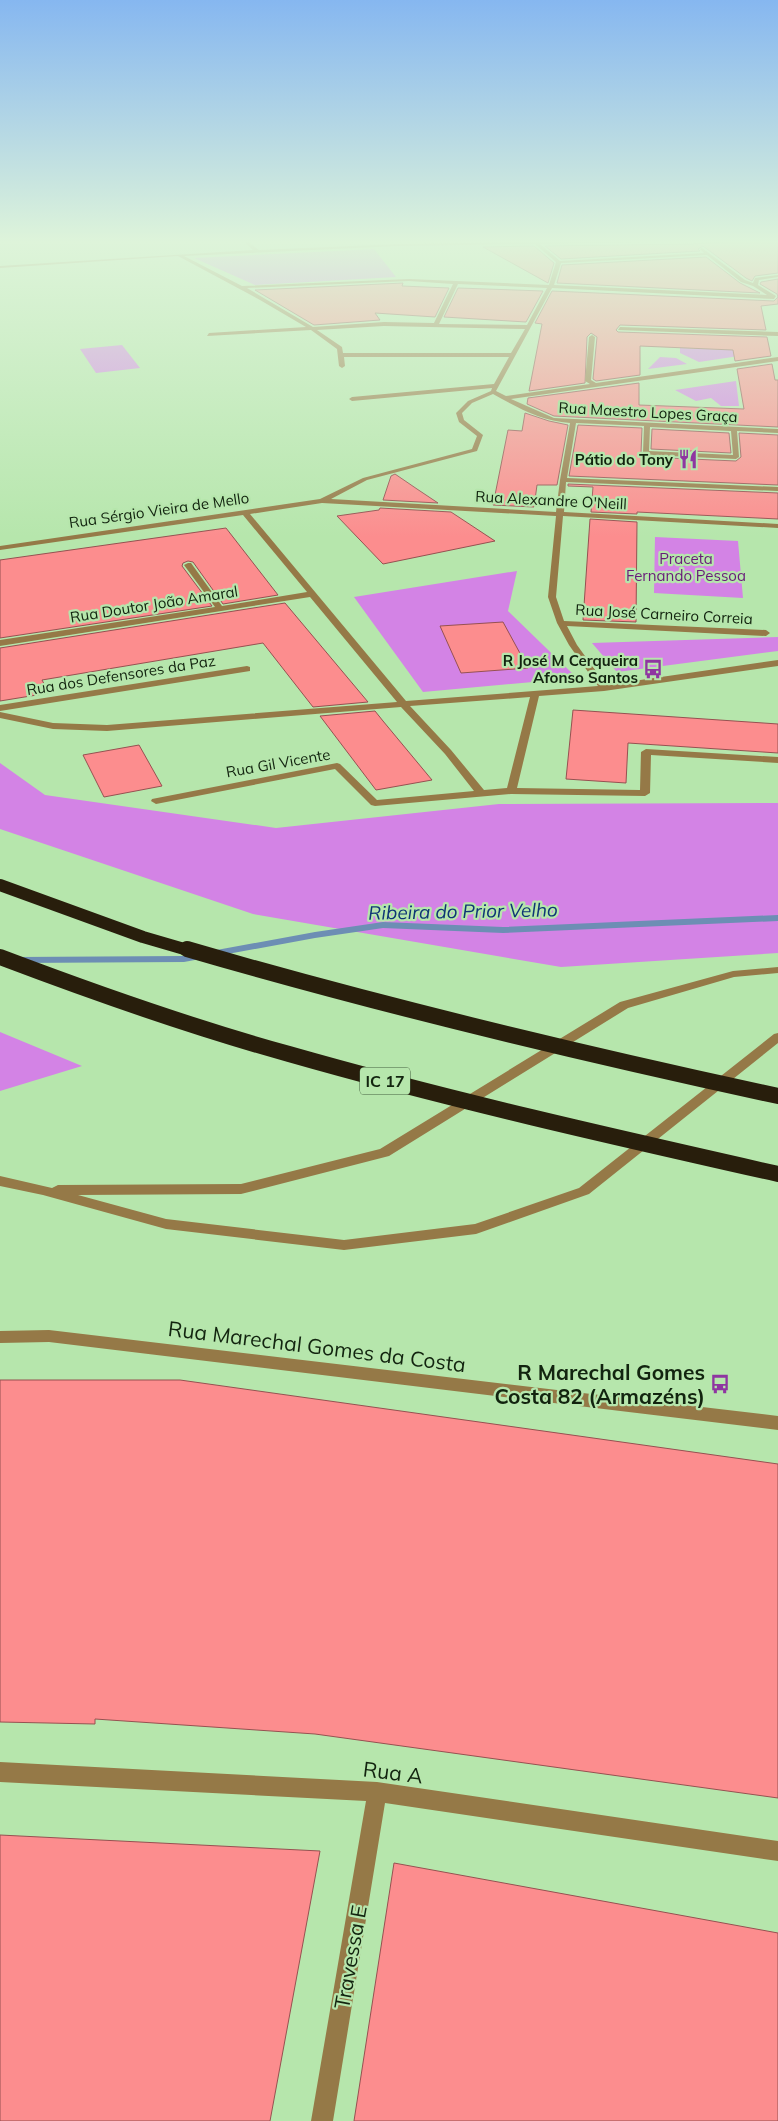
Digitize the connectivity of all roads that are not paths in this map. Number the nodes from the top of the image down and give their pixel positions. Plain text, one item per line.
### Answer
1 (327, 339) edge
2 (523, 339) edge
3 (592, 339) edge
4 (341, 355) junction
5 (514, 355) junction
6 (778, 359) edge
7 (342, 366) dead end
8 (778, 366) edge
9 (596, 385) junction
10 (495, 389) junction
11 (507, 398) junction
12 (352, 399) dead end
13 (517, 404) junction
14 (573, 422) junction
15 (647, 426) junction
16 (734, 430) junction
17 (778, 432) edge
18 (563, 480) junction
19 (778, 489) edge
20 (322, 501) junction
21 (246, 512) junction
22 (559, 514) junction
23 (778, 526) edge
24 (0, 548) edge
25 (188, 565) dead end
26 (312, 594) junction
27 (220, 608) junction
28 (561, 623) junction
29 (766, 634) dead end
30 (0, 643) edge
31 (778, 663) edge
32 (247, 669) dead end
33 (604, 688) junction
34 (535, 693) junction
35 (403, 704) junction
36 (0, 708) edge
37 (0, 715) edge
38 (778, 760) edge
39 (511, 791) junction
40 (481, 792) junction
41 (156, 802) dead end
42 (0, 885) edge
43 (0, 957) edge
44 (778, 970) edge
45 (778, 1037) edge
46 (778, 1096) edge
47 (778, 1174) edge
48 (0, 1181) edge
49 (43, 1190) junction
50 (0, 1337) edge
51 (778, 1423) edge
52 (0, 1772) edge
53 (377, 1792) junction
54 (778, 1850) edge
55 (322, 2121) edge

1 - 4 street
2 - 5 street
3 - 9 street
4 - 5 street
4 - 7 street
5 - 10 street
6 - 9 street
8 - 13 street
9 - 11 street
10 - 11 street, Rua Maestro Lopes Graça
10 - 12 street
10 - 20 street
11 - 13 street, Rua Maestro Lopes Graça
13 - 14 street, Rua Maestro Lopes Graça
14 - 15 street, Rua Maestro Lopes Graça
14 - 18 street
15 - 16 street, Rua Maestro Lopes Graça
15 - 16 street
16 - 17 street, Rua Maestro Lopes Graça
18 - 19 street
18 - 22 street
20 - 21 street, Rua Sérgio Vieira de Mello
20 - 22 street, Rua Alexandre O'Neill
21 - 24 street, Rua Sérgio Vieira de Mello
21 - 26 street
22 - 23 street, Rua Alexandre O'Neill
22 - 28 street
25 - 27 street
26 - 27 street, Rua Doutor João Amaral
26 - 35 street
27 - 30 street, Rua Doutor João Amaral
28 - 29 street, Rua José Carneiro Correia
28 - 33 street
31 - 33 street
32 - 36 street, Rua dos Defensores da Paz
33 - 34 street
34 - 35 street
34 - 39 street
35 - 37 street
35 - 40 street
38 - 39 street
39 - 40 street
40 - 41 street, Rua Gil Vicente
42 - 46 highway, bridge
43 - 47 highway, IC 17, bridge
44 - 49 street
45 - 49 street
48 - 49 street
50 - 51 street, Rua Marechal Gomes da Costa
52 - 53 street, Rua A
53 - 54 street, Rua A
53 - 55 street, Travessa E

